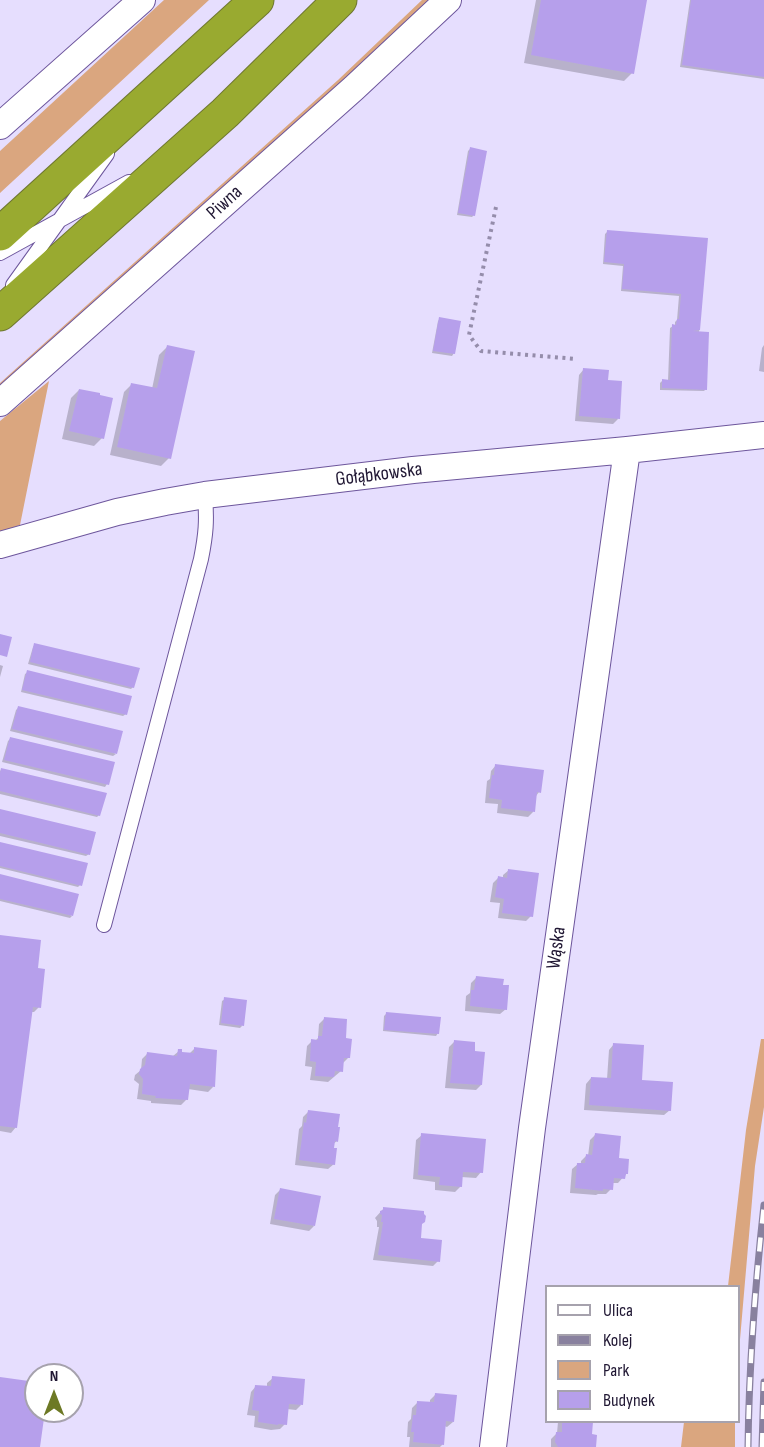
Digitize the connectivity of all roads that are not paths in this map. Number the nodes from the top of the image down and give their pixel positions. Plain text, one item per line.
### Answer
1 (142, 0) edge
2 (257, 0) edge
3 (340, 0) edge
4 (448, 0) edge
5 (140, 107) junction
6 (0, 126) edge
7 (178, 155) junction
8 (60, 220) junction
9 (0, 234) edge
10 (0, 253) edge
11 (0, 304) edge
12 (0, 314) edge
13 (0, 403) edge
14 (764, 435) edge
15 (627, 450) junction
16 (205, 495) junction
17 (0, 545) edge
18 (104, 926) dead end
19 (493, 1447) edge

1 - 6 street
2 - 5 highway
3 - 7 highway
4 - 13 street, Piwna
5 - 8 lane
5 - 9 highway
7 - 8 lane
7 - 12 highway
8 - 10 lane
8 - 11 lane
14 - 15 street, Gołąbkowska
15 - 16 street, Gołąbkowska
15 - 19 street, Wąska
16 - 17 street, Gołąbkowska
16 - 18 lane

